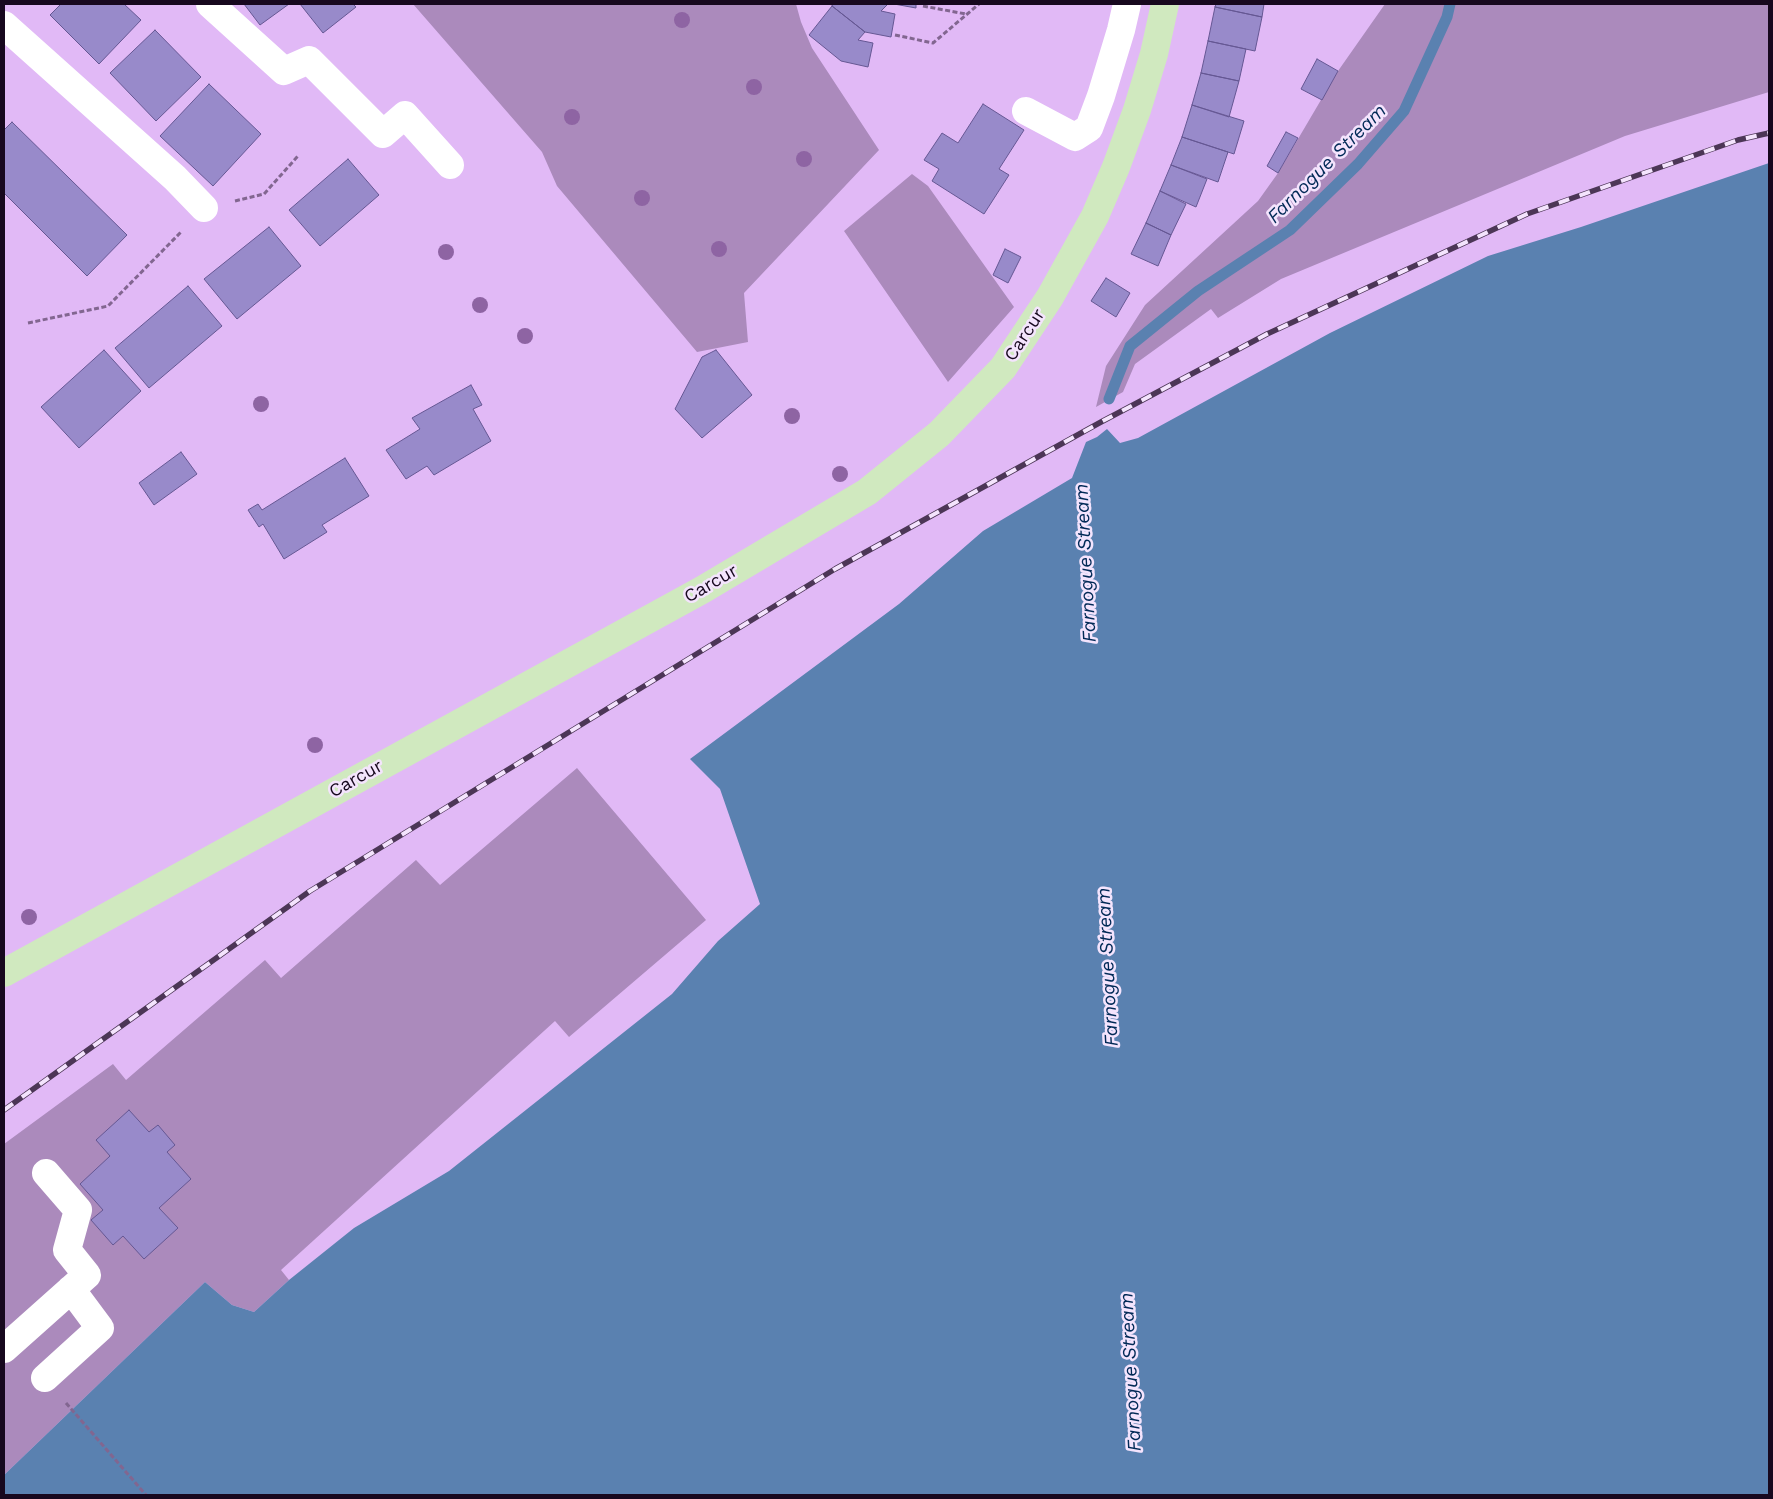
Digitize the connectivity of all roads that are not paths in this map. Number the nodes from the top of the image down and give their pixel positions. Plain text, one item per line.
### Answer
1 (210, 4) edge
2 (1127, 4) edge
3 (1165, 4) edge
4 (4, 25) edge
5 (1026, 111) dead end
6 (450, 165) dead end
7 (204, 208) road end
8 (4, 973) edge
9 (46, 1173) dead end
10 (71, 1289) junction
11 (4, 1349) edge
12 (44, 1378) road end

1 - 6 lane
2 - 5 lane
3 - 8 main road, Carcur
4 - 7 lane
9 - 10 lane
10 - 11 lane
10 - 12 lane

